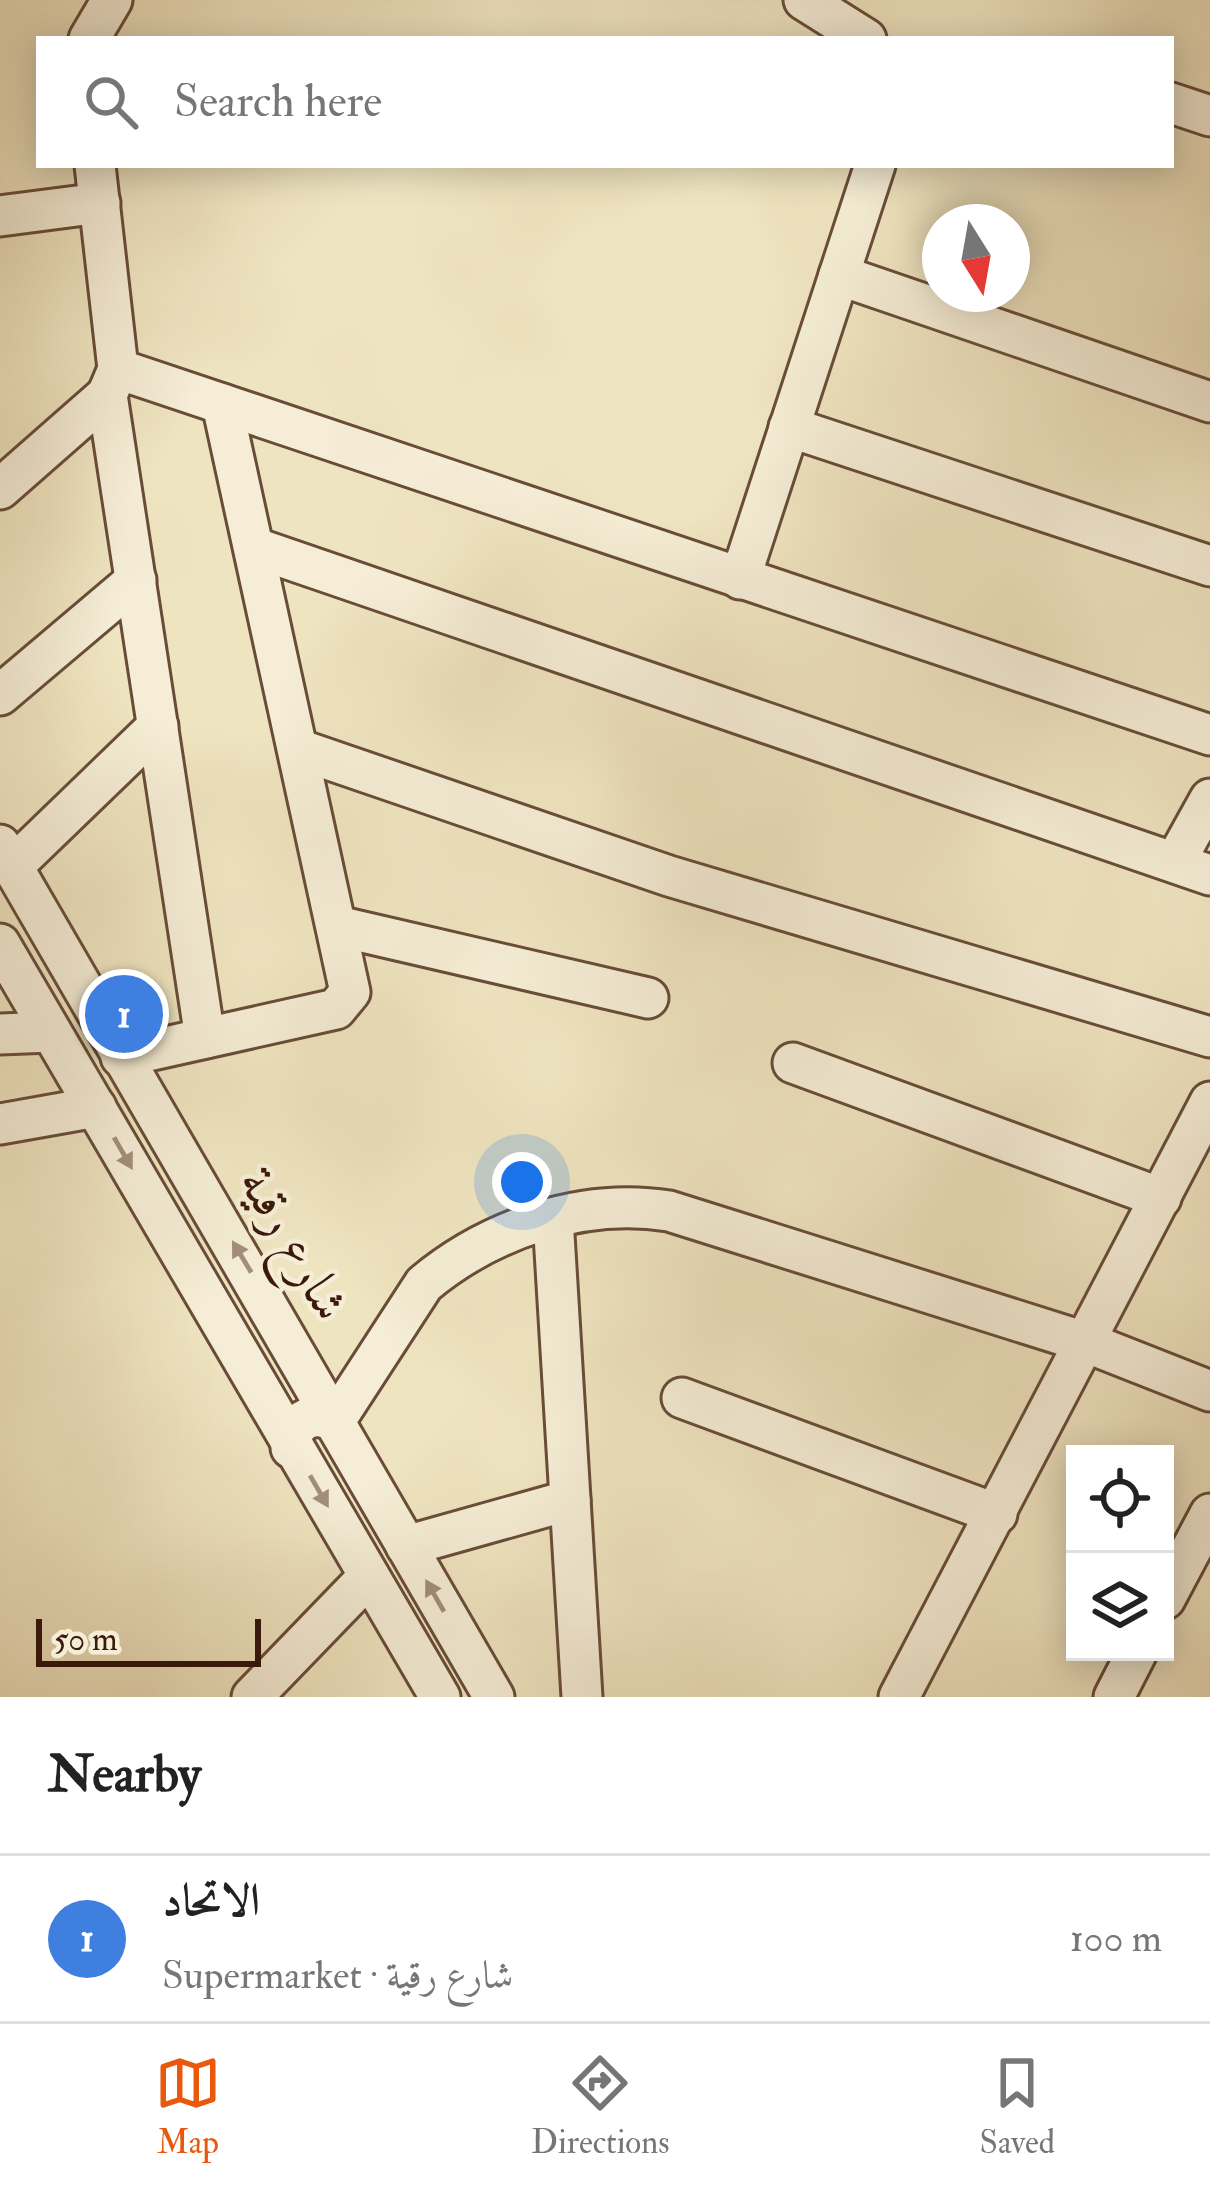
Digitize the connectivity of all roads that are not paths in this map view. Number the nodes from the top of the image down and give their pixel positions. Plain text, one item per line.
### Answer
1 (77, 0) edge
2 (112, 0) edge
3 (804, 0) edge
4 (84, 36) edge
5 (87, 36) edge
6 (861, 36) edge
7 (1174, 104) edge
8 (1210, 116) edge
9 (874, 168) edge
10 (98, 184) edge
11 (0, 216) edge
12 (839, 275) junction
13 (113, 382) junction
14 (1210, 402) edge
15 (222, 404) junction
16 (789, 427) junction
17 (0, 489) edge
18 (256, 548) junction
19 (1210, 566) edge
20 (740, 579) junction
21 (136, 580) junction
22 (0, 694) edge
23 (158, 726) junction
24 (1210, 735) edge
25 (298, 749) junction
26 (1210, 799) edge
27 (7, 856) edge
28 (1192, 868) edge
29 (337, 926) junction
30 (0, 944) edge
31 (648, 998) dead end
32 (51, 1032) junction
33 (0, 1034) edge
34 (1210, 1037) edge
35 (206, 1038) junction
36 (121, 1057) junction
37 (793, 1064) dead end
38 (1210, 1102) edge
39 (96, 1107) junction
40 (0, 1124) edge
41 (1161, 1198) junction
42 (553, 1218) junction
43 (273, 1308) junction
44 (226, 1334) junction
45 (1088, 1343) junction
46 (1210, 1391) edge
47 (682, 1398) dead end
48 (334, 1421) junction
49 (292, 1448) junction
50 (570, 1500) junction
51 (997, 1514) junction
52 (1210, 1514) edge
53 (406, 1546) junction
54 (369, 1576) junction
55 (1174, 1582) edge
56 (1132, 1661) edge
57 (252, 1697) edge
58 (440, 1697) edge
59 (494, 1697) edge
60 (582, 1697) edge
61 (899, 1697) edge
62 (1114, 1697) edge

1 - 4 street
2 - 5 street
3 - 6 street
7 - 8 street
9 - 12 street
10 - 11 street
10 - 13 street
12 - 14 street
12 - 16 street
13 - 15 street
13 - 17 street
13 - 21 street
15 - 18 street
15 - 20 street
16 - 19 street
16 - 20 street
18 - 25 street
18 - 28 street
20 - 24 street
21 - 22 street
21 - 23 street
23 - 27 street
23 - 35 street
25 - 29 street
25 - 34 street
26 - 28 street
27 - 36 street, شارع رقية
29 - 31 street
29 - 35 street
30 - 32 street, شارع رقية
32 - 33 street
32 - 39 street, شارع رقية
35 - 36 street
43 -> 36 street, شارع رقية
37 - 41 street
38 - 41 street
39 - 40 street
39 -> 44 street, شارع رقية
41 - 45 street
42 - 45 street
42 - 48 street
42 - 50 street
43 - 44 street
43 - 48 street, شارع رقية
44 - 49 street, شارع رقية
45 - 46 street
45 - 51 street
47 - 51 street
48 - 49 street
48 - 53 street, شارع رقية
49 -> 54 street, شارع رقية
50 - 53 street
50 - 60 street
51 - 61 street
52 - 55 street
59 -> 53 street, شارع رقية
54 - 57 street
54 - 58 street, شارع رقية
56 - 62 street

